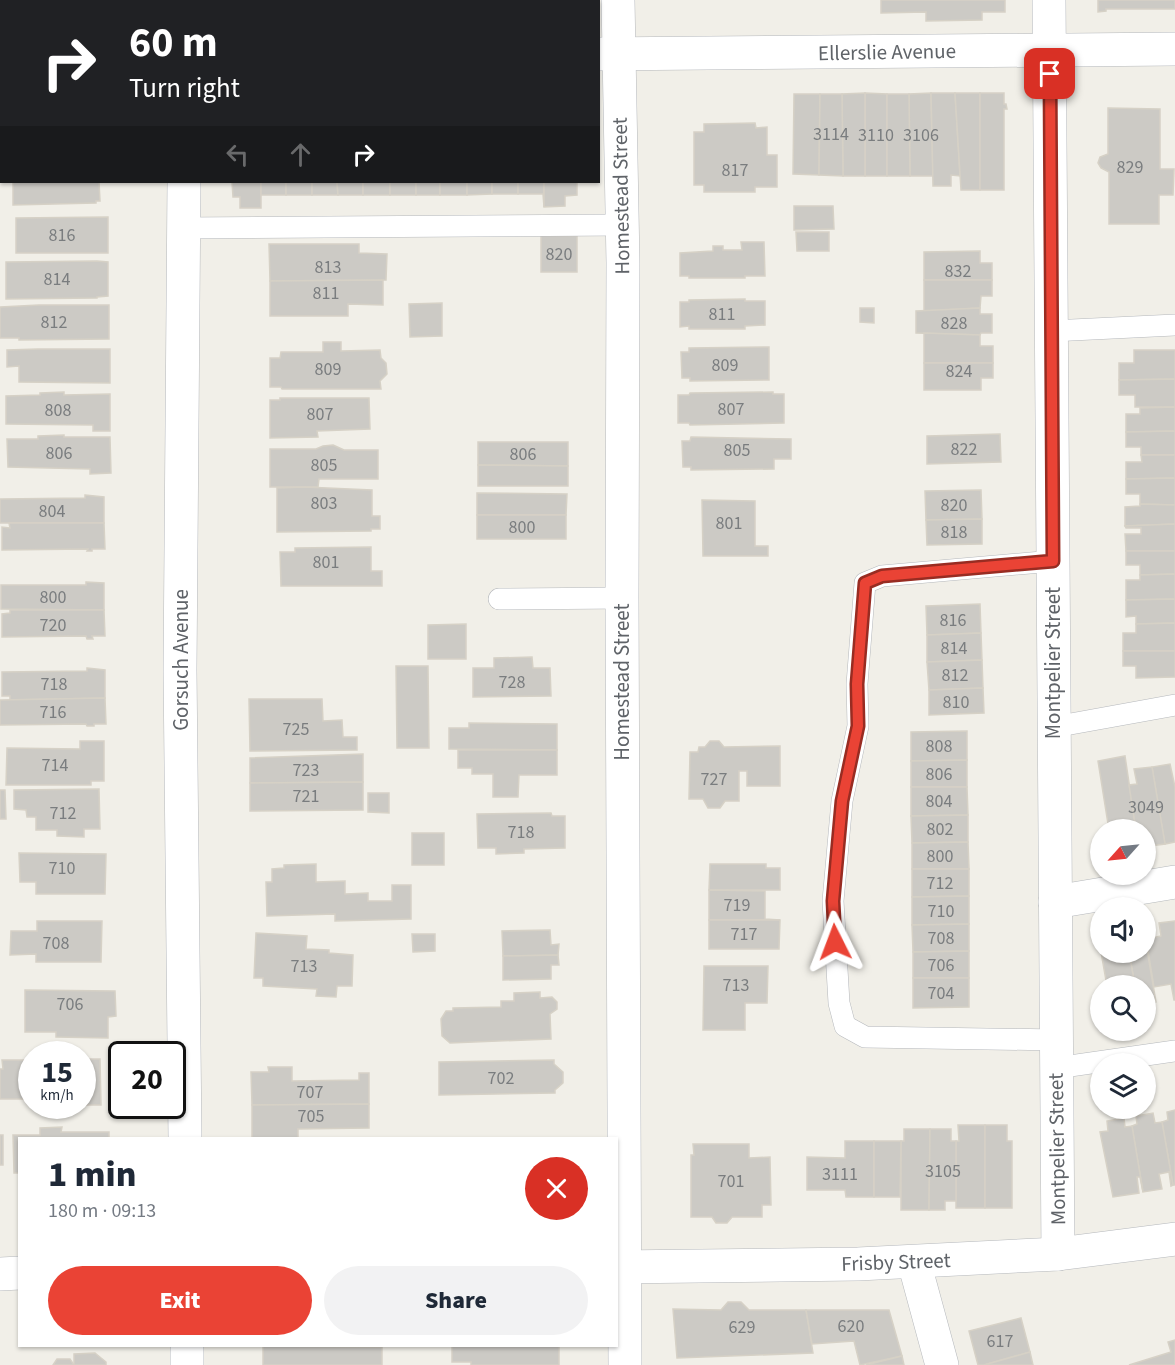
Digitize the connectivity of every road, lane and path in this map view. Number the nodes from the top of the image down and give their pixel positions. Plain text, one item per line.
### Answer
1 (618, 0) edge
2 (1049, 0) edge
3 (1175, 49) edge
4 (1049, 50) junction
5 (609, 54) edge
6 (184, 183) edge
7 (622, 225) junction
8 (183, 228) junction
9 (1175, 325) edge
10 (1051, 332) junction
11 (1053, 561) junction
12 (622, 598) junction
13 (499, 599) dead end
14 (1175, 705) edge
15 (1054, 727) junction
16 (1175, 882) edge
17 (1055, 902) junction
18 (1175, 1051) edge
19 (1056, 1054) junction
20 (185, 1137) edge
21 (1175, 1239) edge
22 (1058, 1254) junction
23 (914, 1262) junction
24 (620, 1267) edge
25 (18, 1273) edge
26 (0, 1274) edge
27 (187, 1347) edge
28 (187, 1365) edge
29 (625, 1365) edge
30 (942, 1365) edge

1 - 5 street, Homestead Street
2 - 4 street, Montpelier Street
3 - 4 street, Ellerslie Avenue
4 - 5 street, Ellerslie Avenue
4 - 10 street, Montpelier Street
5 - 7 street, Homestead Street
6 - 8 street, Gorsuch Avenue
7 - 8 lane
7 - 12 street, Homestead Street
8 - 20 street, Gorsuch Avenue
9 - 10 lane
10 - 11 street, Montpelier Street
11 - 15 street, Montpelier Street
11 - 19 lane
12 - 13 lane
12 - 24 street, Homestead Street
14 - 15 lane
15 - 17 street, Montpelier Street
16 - 17 street
17 - 19 street, Montpelier Street
18 - 19 lane
19 - 22 street, Montpelier Street
21 - 22 street, Frisby Street
22 - 23 street, Frisby Street
23 - 24 street, Frisby Street
23 - 30 street
24 - 29 street, Homestead Street
25 - 26 street
27 - 28 street

